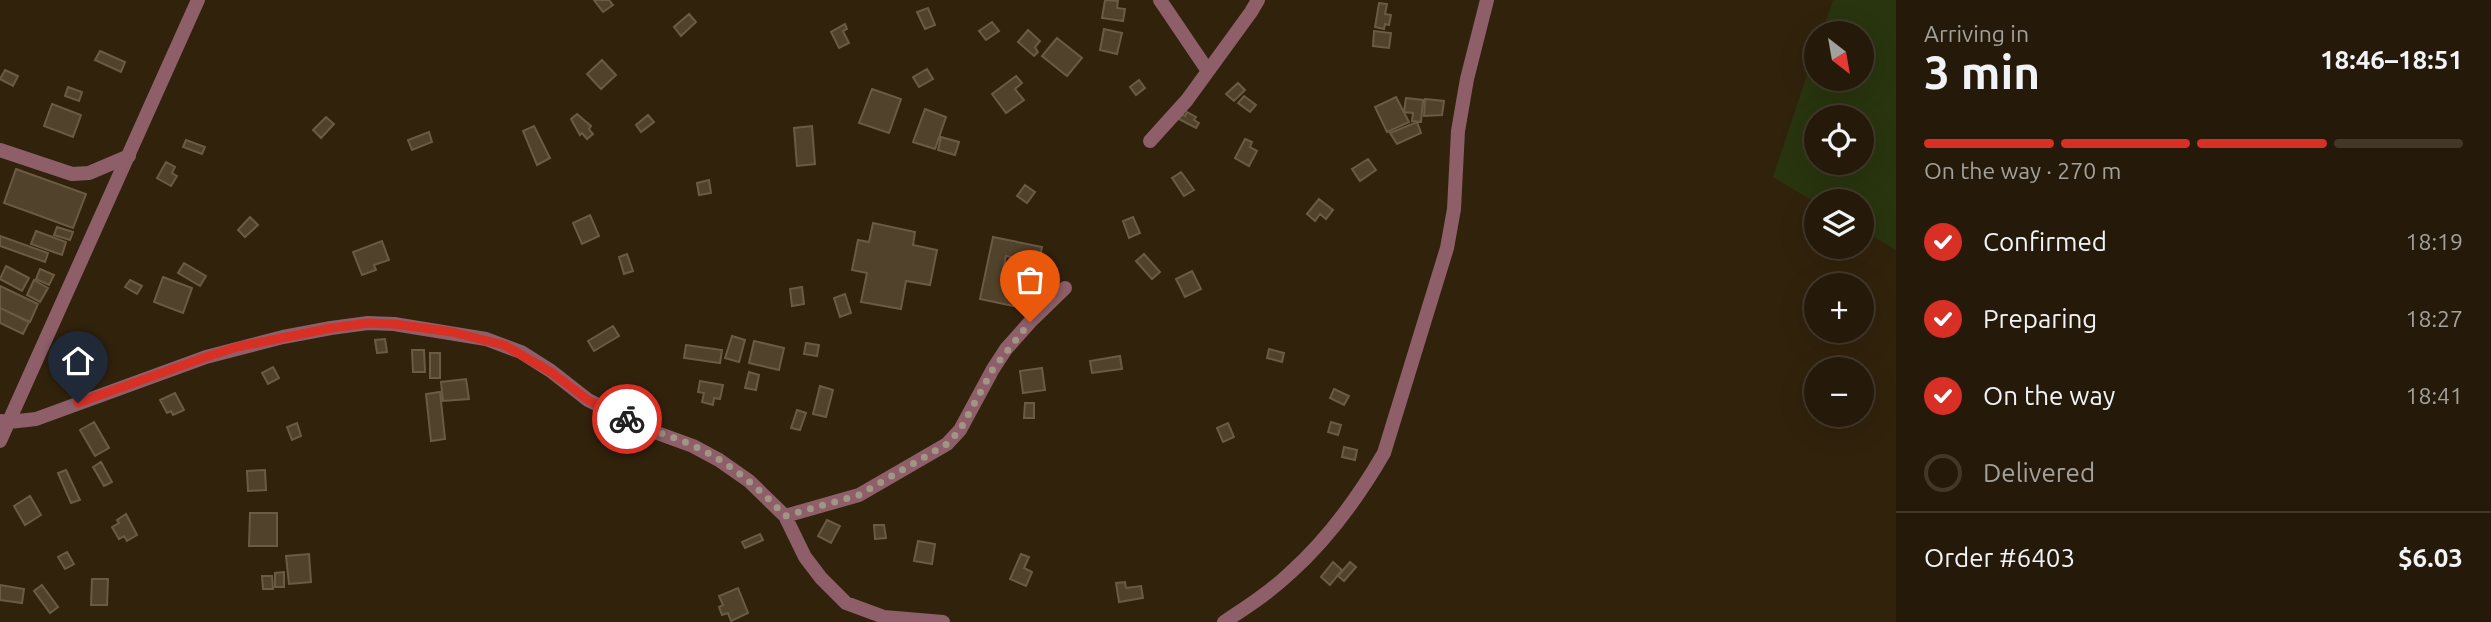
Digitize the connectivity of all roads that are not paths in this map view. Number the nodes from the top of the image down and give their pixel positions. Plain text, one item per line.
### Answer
1 (198, 0) edge
2 (1160, 0) edge
3 (1258, 0) edge
4 (1487, 0) edge
5 (1208, 71) junction
6 (1150, 141) dead end
7 (0, 150) edge
8 (129, 156) junction
9 (1065, 288) dead end
10 (5, 422) edge
11 (0, 442) edge
12 (785, 516) junction
13 (943, 622) edge
14 (1224, 622) edge

1 - 8 street
2 - 5 street
3 - 5 street
4 - 14 street
5 - 6 street
7 - 8 street
8 - 10 street
9 - 12 street
10 - 11 street
10 - 12 street
12 - 13 street

